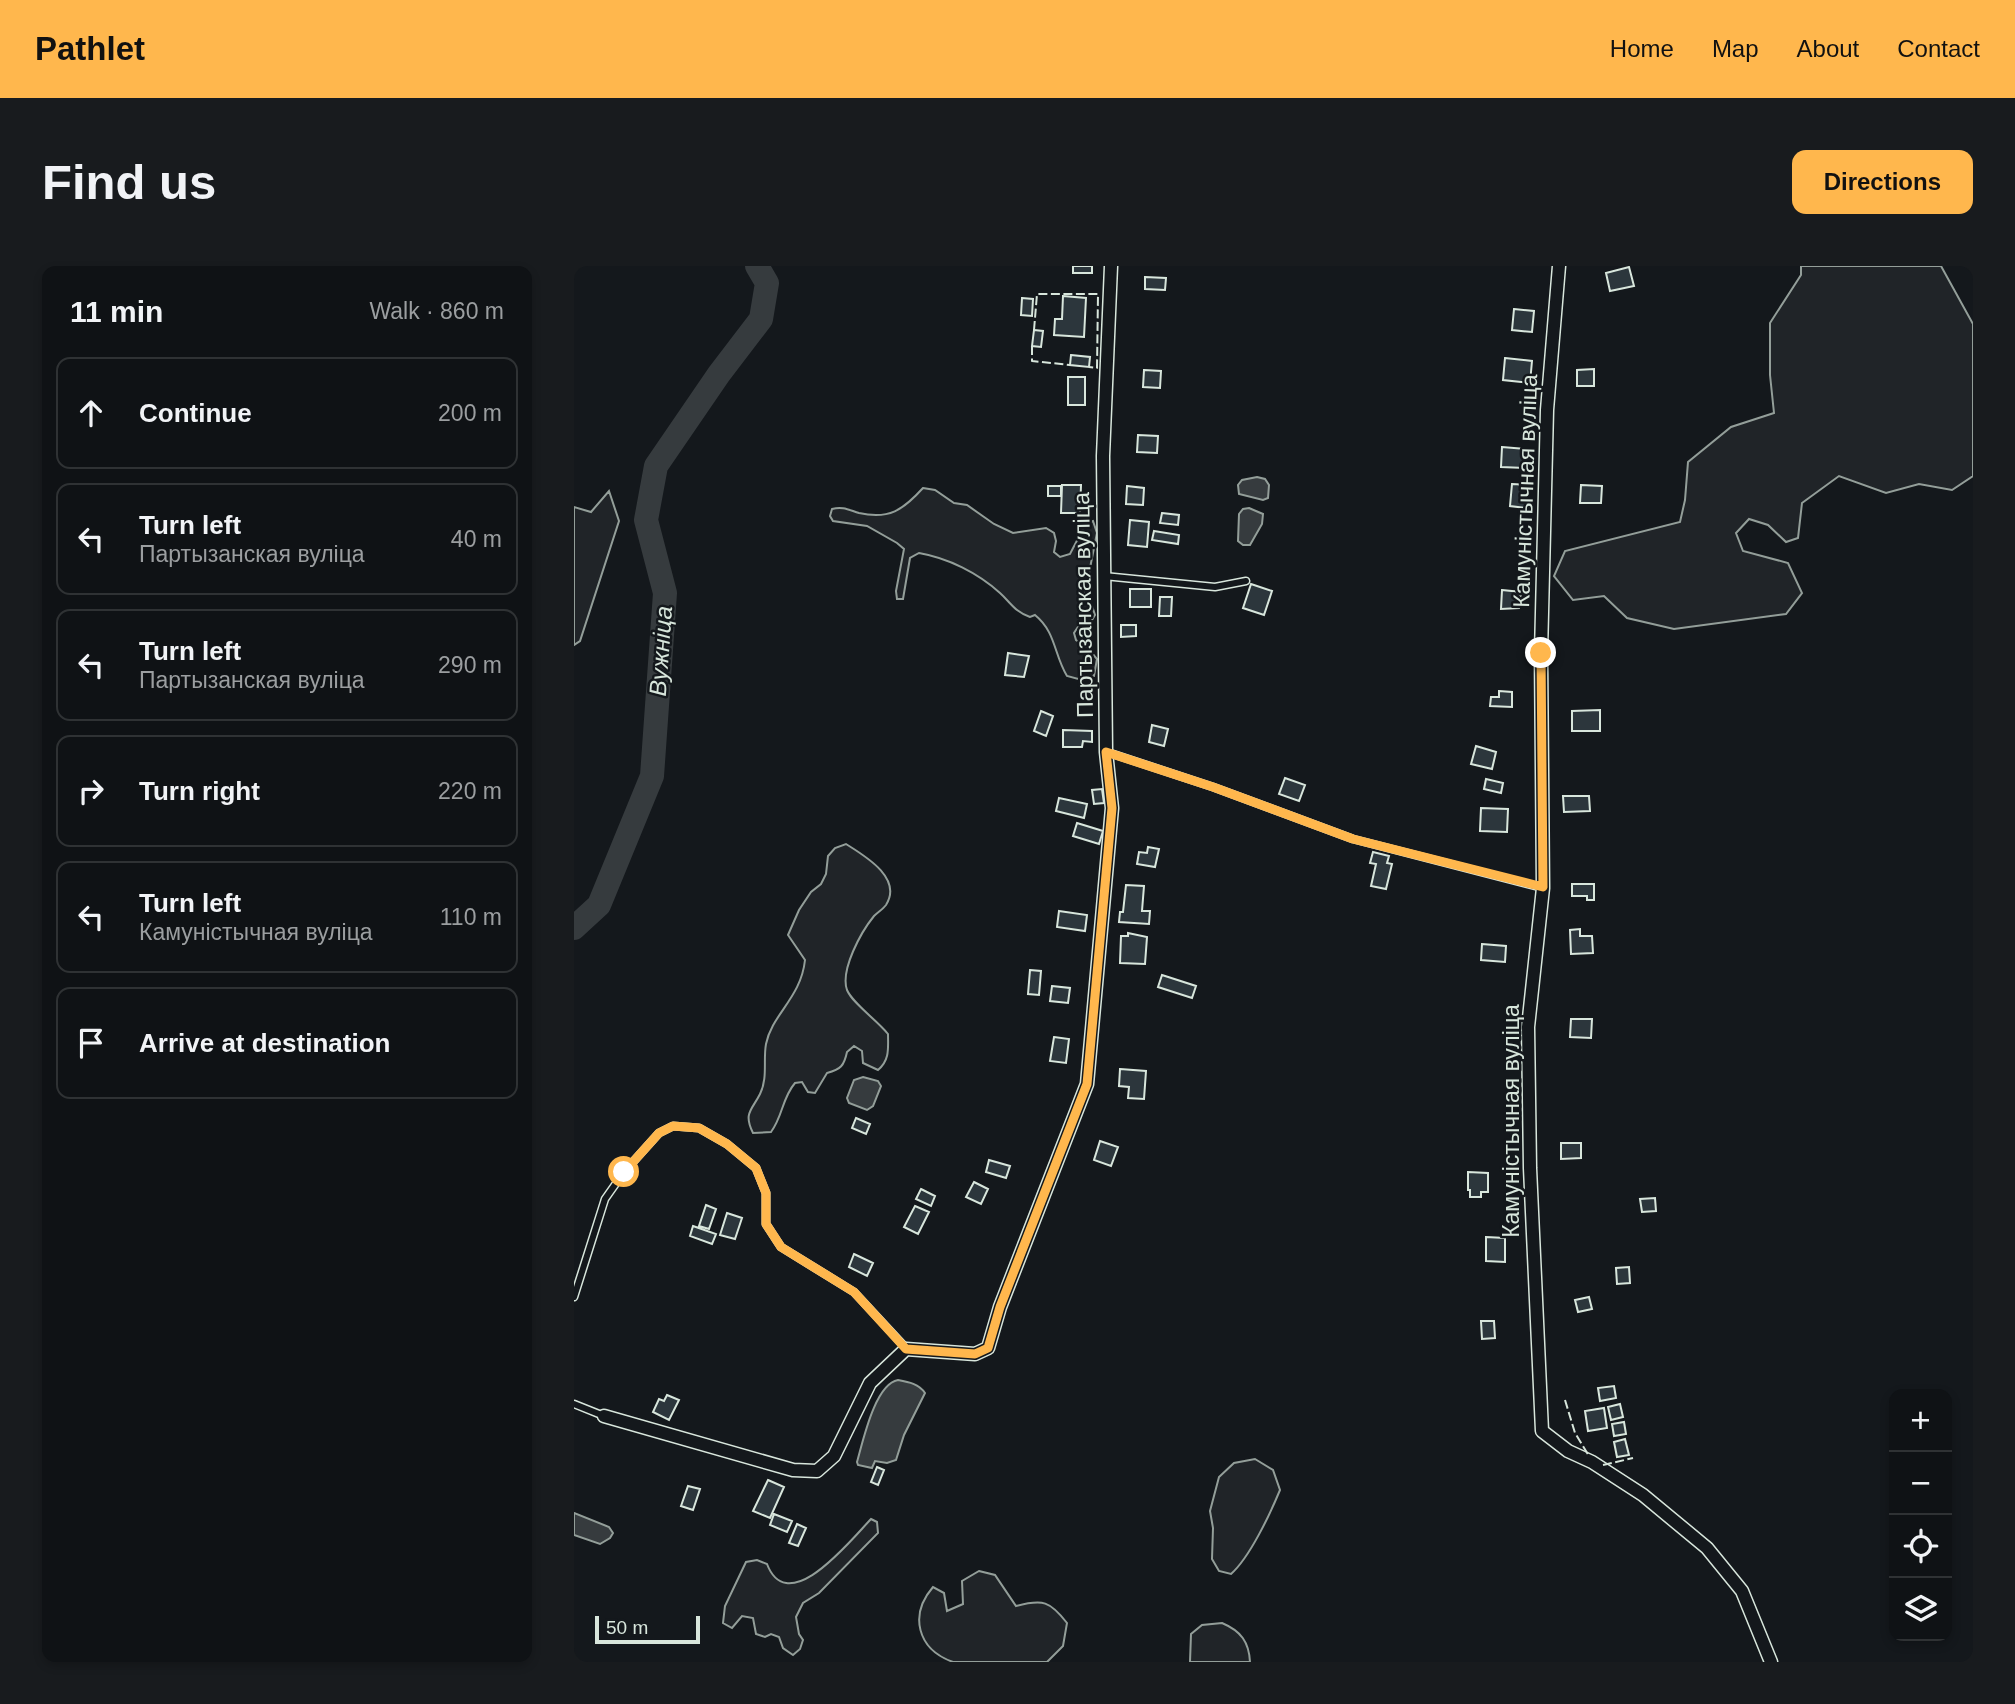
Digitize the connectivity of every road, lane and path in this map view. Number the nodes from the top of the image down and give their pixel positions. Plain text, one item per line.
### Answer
1 (1111, 266) edge
2 (1559, 266) edge
3 (1104, 576) junction
4 (1246, 581) dead end
5 (1106, 752) junction
6 (1543, 887) junction
7 (574, 1297) edge
8 (906, 1349) junction
9 (574, 1404) edge
10 (604, 1416) joint
11 (1771, 1662) edge

1 - 3 street, Партызанская вуліца
2 - 6 street, Камуністычная вуліца
3 - 4 lane
3 - 5 street, Партызанская вуліца
5 - 6 lane
5 - 8 street, Партызанская вуліца
6 - 11 street, Камуністычная вуліца
7 - 8 lane
8 - 10 street
9 - 10 lane

